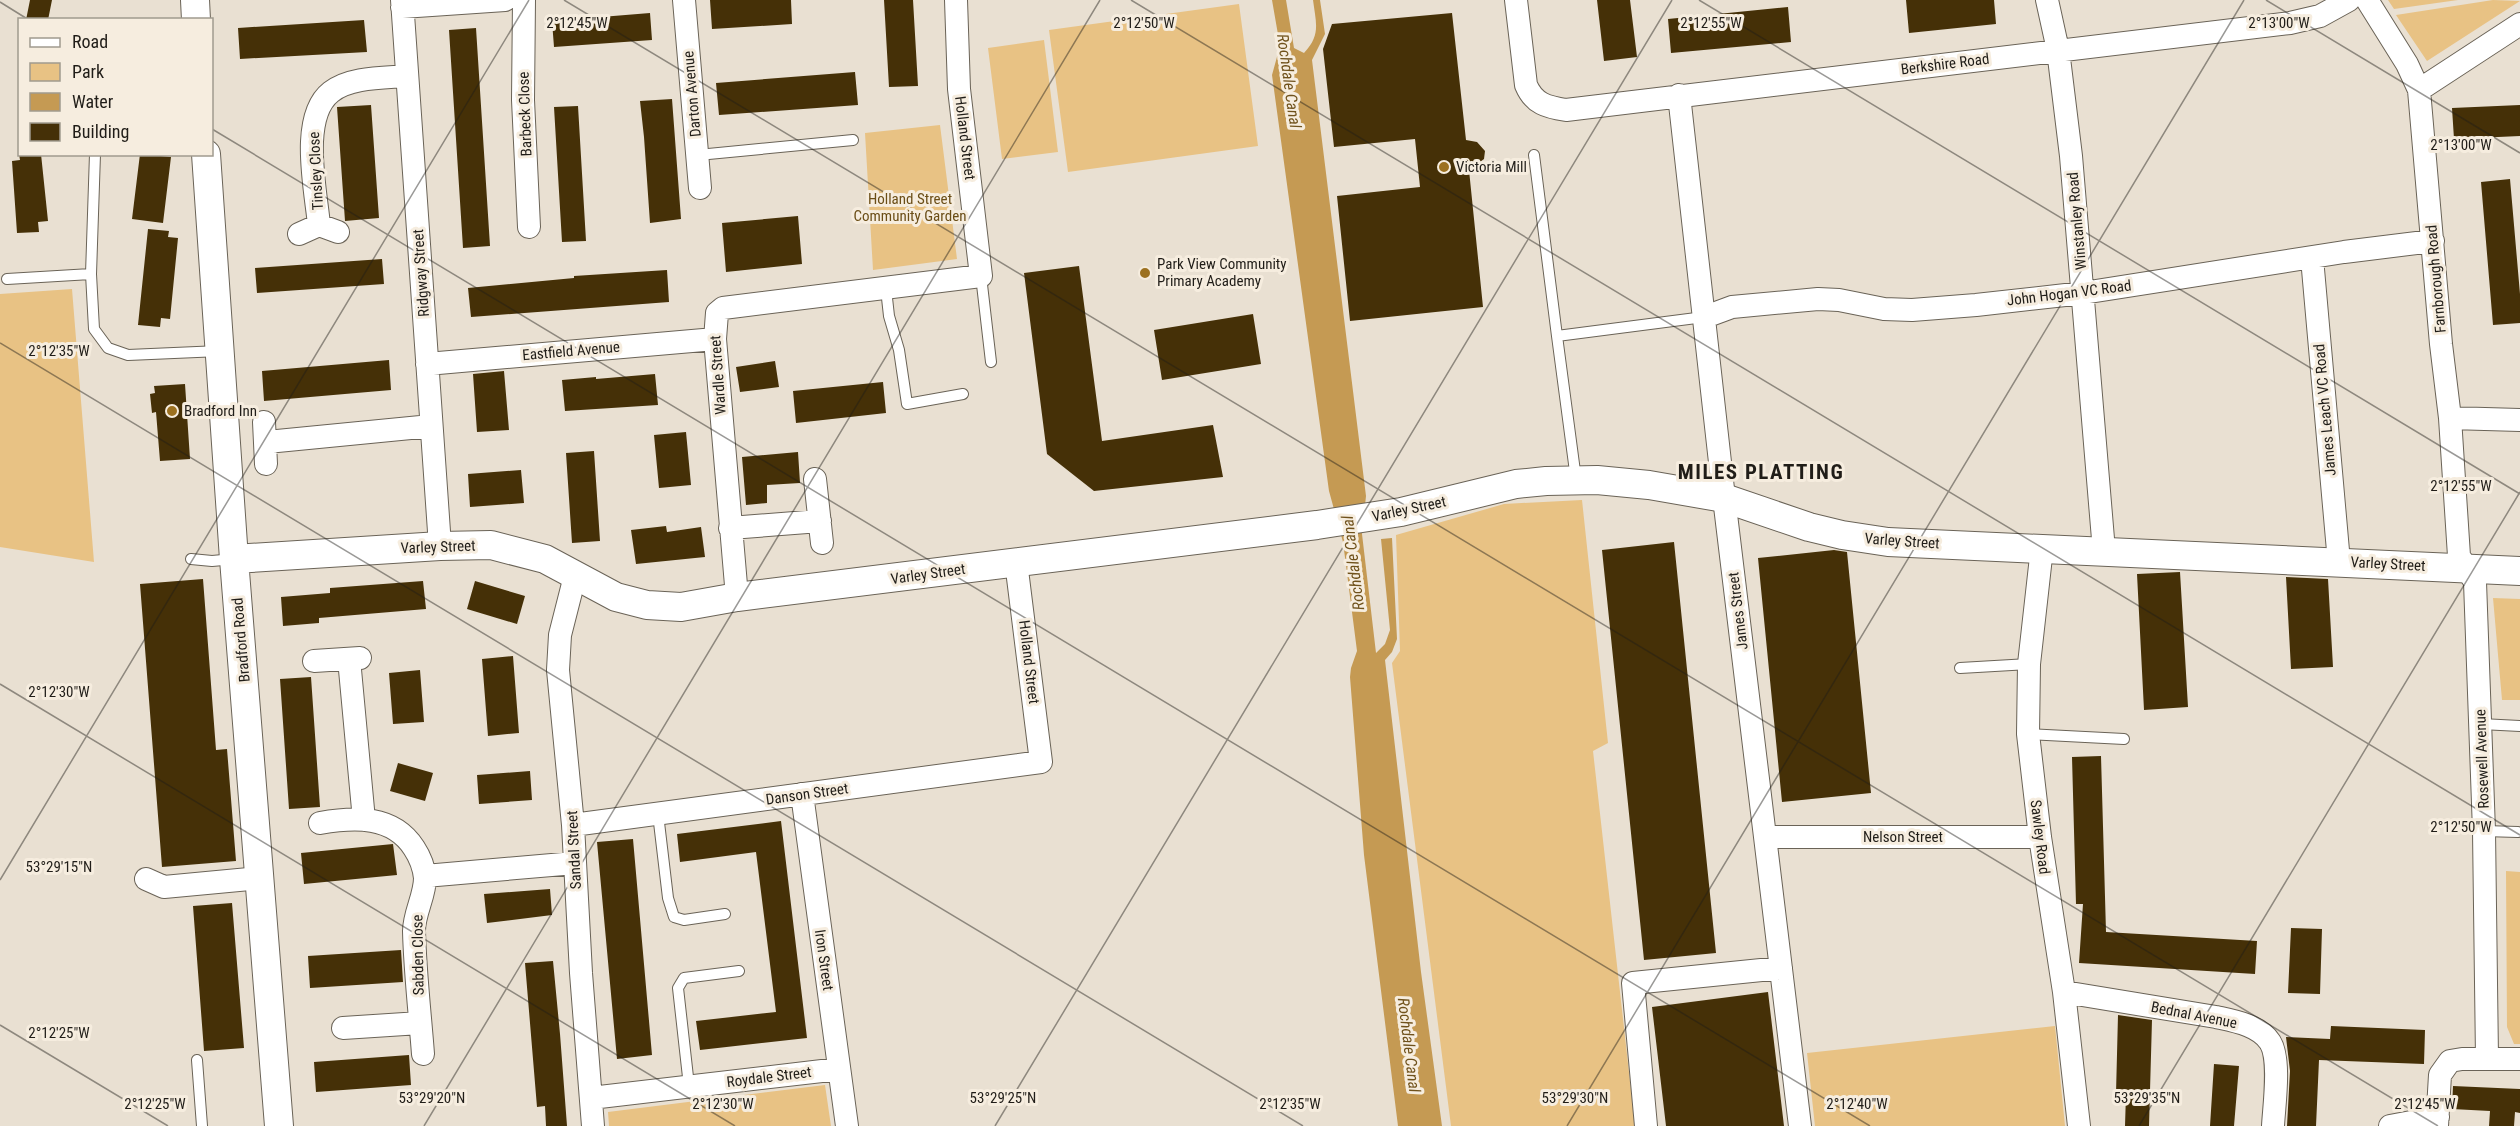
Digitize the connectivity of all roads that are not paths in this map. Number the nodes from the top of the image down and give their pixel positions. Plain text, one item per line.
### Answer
1 (195, 0) edge
2 (505, 0) edge
3 (524, 0) edge
4 (684, 0) edge
5 (956, 0) edge
6 (1516, 0) edge
7 (2047, 0) edge
8 (2349, 0) edge
9 (2367, 0) edge
10 (402, 3) edge
11 (196, 18) edge
12 (2520, 24) edge
13 (2058, 50) junction
14 (407, 76) junction
15 (2419, 90) junction
16 (1680, 95) junction
17 (853, 140) dead end
18 (698, 155) junction
19 (1534, 155) dead end
20 (95, 156) edge
21 (206, 156) edge
22 (700, 188) dead end
23 (529, 227) dead end
24 (319, 230) dead end
25 (2433, 241) junction
26 (2312, 258) junction
27 (91, 274) junction
28 (981, 276) junction
29 (7, 279) dead end
30 (886, 289) junction
31 (2083, 293) junction
32 (1705, 317) junction
33 (1557, 336) junction
34 (715, 339) junction
35 (220, 351) junction
36 (991, 362) dead end
37 (427, 363) junction
38 (963, 394) dead end
39 (2450, 418) junction
40 (2520, 420) edge
41 (431, 426) junction
42 (266, 443) dead end
43 (815, 479) dead end
44 (1576, 480) junction
45 (1724, 498) junction
46 (730, 528) junction
47 (440, 546) junction
48 (2042, 548) junction
49 (2104, 551) junction
50 (191, 559) dead end
51 (234, 559) junction
52 (1016, 562) junction
53 (2339, 562) junction
54 (2468, 569) junction
55 (2520, 571) edge
56 (574, 576) junction
57 (737, 597) junction
58 (314, 661) dead end
59 (2029, 664) junction
60 (1960, 668) dead end
61 (2481, 724) junction
62 (2520, 726) edge
63 (2028, 734) junction
64 (2124, 739) dead end
65 (1041, 762) joint
66 (802, 794) junction
67 (658, 814) junction
68 (364, 820) junction
69 (320, 823) dead end
70 (573, 825) junction
71 (2484, 831) junction
72 (2518, 832) dead end
73 (1766, 837) junction
74 (2040, 837) junction
75 (575, 864) junction
76 (425, 876) junction
77 (260, 878) junction
78 (146, 879) dead end
79 (725, 914) dead end
80 (1781, 968) junction
81 (739, 971) dead end
82 (2064, 992) junction
83 (420, 1023) junction
84 (343, 1028) dead end
85 (423, 1054) dead end
86 (2487, 1058) junction
87 (2520, 1059) edge
88 (197, 1060) dead end
89 (839, 1069) junction
90 (689, 1086) junction
91 (591, 1098) junction
92 (2437, 1121) edge
93 (202, 1126) edge
94 (279, 1126) edge
95 (594, 1126) edge
96 (847, 1126) edge
97 (1646, 1126) edge
98 (1800, 1126) edge
99 (2079, 1126) edge
100 (2273, 1126) edge
101 (2390, 1126) edge

1 - 11 street
2 - 10 street
3 - 23 street, Barbeck Close
4 - 18 street, Darton Avenue
5 - 28 street, Holland Street
6 - 16 street, Berkshire Road
7 - 13 street, Winstanley Road
8 - 13 street, Berkshire Road
9 - 15 street, Farnborough Road
10 - 14 street, Ridgway Street
12 - 15 street
13 - 16 street, Berkshire Road
13 - 31 street, Winstanley Road
14 - 24 street, Tinsley Close
14 - 37 street, Ridgway Street
15 - 25 street, Farnborough Road
16 - 32 street, James Street
17 - 18 lane
18 - 22 street, Darton Avenue
19 - 33 lane
20 - 27 lane
21 - 35 street, Bradford Road
25 - 26 street, John Hogan VC Road
25 - 39 street, Farnborough Road
26 - 31 street, John Hogan VC Road
26 - 53 street, James Leach VC Road
27 - 29 lane
27 - 35 lane
28 - 30 street, Wardle Street
28 - 36 lane
30 - 34 street, Wardle Street
30 - 38 lane
31 - 32 street, John Hogan VC Road
31 - 49 street, Winstanley Road
32 - 33 lane
32 - 45 street, James Street
33 - 44 lane
34 - 37 street, Eastfield Avenue
34 - 46 street, Wardle Street
35 - 51 street, Bradford Road
37 - 41 street, Ridgway Street
39 - 40 street
39 - 54 street, Farnborough Road
41 - 42 street
41 - 47 street, Ridgway Street
43 - 46 street
44 - 45 street, Varley Street
44 - 52 street, Varley Street
45 - 48 street, Varley Street
45 - 73 street, James Street
46 - 57 street, Wardle Street
47 - 51 street, Varley Street
47 - 56 street, Varley Street
48 - 49 street, Varley Street
48 - 59 street, Sawley Road
49 - 53 street, Varley Street
50 - 51 lane
51 - 77 street, Bradford Road
52 - 57 street, Varley Street
52 - 65 street, Holland Street
53 - 54 street, Varley Street
54 - 55 street, Varley Street
54 - 61 street, Rosewell Avenue
56 - 57 street, Varley Street
56 - 70 street, Sandal Street
58 - 68 street
59 - 60 lane
59 - 63 street, Sawley Road
61 - 62 lane
61 - 71 street, Rosewell Avenue
63 - 64 lane
63 - 74 street, Sawley Road
65 - 66 street, Danson Street
66 - 67 street, Danson Street
66 - 89 street, Iron Street
67 - 70 street, Danson Street
67 - 79 lane
68 - 69 street
68 - 76 street
70 - 75 street, Sandal Street
71 - 72 lane
71 - 86 street, Rosewell Avenue
73 - 74 street, Nelson Street
73 - 80 street, James Street
74 - 82 street, Sawley Road
75 - 76 street
75 - 91 street, Sandal Street
76 - 83 street, Sabden Close
77 - 78 street
77 - 94 street, Bradford Road
80 - 97 street
80 - 98 street, James Street
81 - 90 lane
82 - 99 street, Sawley Road
82 - 100 street, Bednal Avenue
83 - 84 street
83 - 85 street, Sabden Close
86 - 87 street
86 - 92 street
88 - 93 lane
89 - 90 street, Roydale Street
89 - 96 street, Iron Street
90 - 91 street, Roydale Street
91 - 95 street, Sandal Street
92 - 101 street

